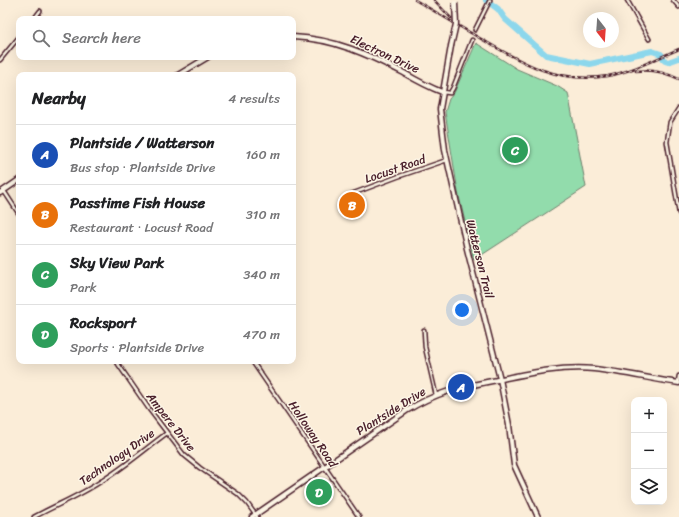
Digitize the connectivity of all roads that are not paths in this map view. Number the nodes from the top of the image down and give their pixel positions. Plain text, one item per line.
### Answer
1 (490, 0) edge
2 (627, 0) edge
3 (673, 0) edge
4 (455, 2) edge
5 (679, 7) edge
6 (40, 11) dead end
7 (36, 16) edge
8 (475, 30) dead end
9 (296, 37) edge
10 (649, 39) dead end
11 (472, 40) dead end
12 (16, 41) edge
13 (0, 60) edge
14 (203, 60) edge
15 (183, 72) edge
16 (442, 92) junction
17 (679, 108) edge
18 (447, 160) junction
19 (16, 182) edge
20 (2, 192) edge
21 (349, 195) dead end
22 (16, 210) edge
23 (679, 213) edge
24 (424, 330) dead end
25 (118, 364) edge
26 (254, 364) edge
27 (679, 376) edge
28 (500, 379) junction
29 (678, 383) edge
30 (436, 395) junction
31 (167, 433) junction
32 (324, 468) junction
33 (255, 516) edge
34 (34, 517) edge
35 (359, 517) edge
36 (538, 517) edge

1 - 8 street
2 - 10 street
3 - 5 street
4 - 16 street, Watterson Trail, bridge
6 - 7 street
9 - 16 street, Electron Drive
11 - 16 street
12 - 13 street
14 - 15 street
16 - 18 street, Watterson Trail
17 - 23 street
18 - 21 street, Locust Road
18 - 28 street, Watterson Trail
19 - 20 street
20 - 22 street
24 - 30 street
25 - 31 street, Ampere Drive
26 - 32 street, Holloway Road
27 - 29 street
28 - 29 street, Plantside Drive
28 - 30 street, Plantside Drive
28 - 36 street, Watterson Trail
30 - 32 street, Plantside Drive
31 - 33 street, Ampere Drive
31 - 34 street, Technology Drive
32 - 33 street, Plantside Drive
32 - 35 street, Holloway Road

